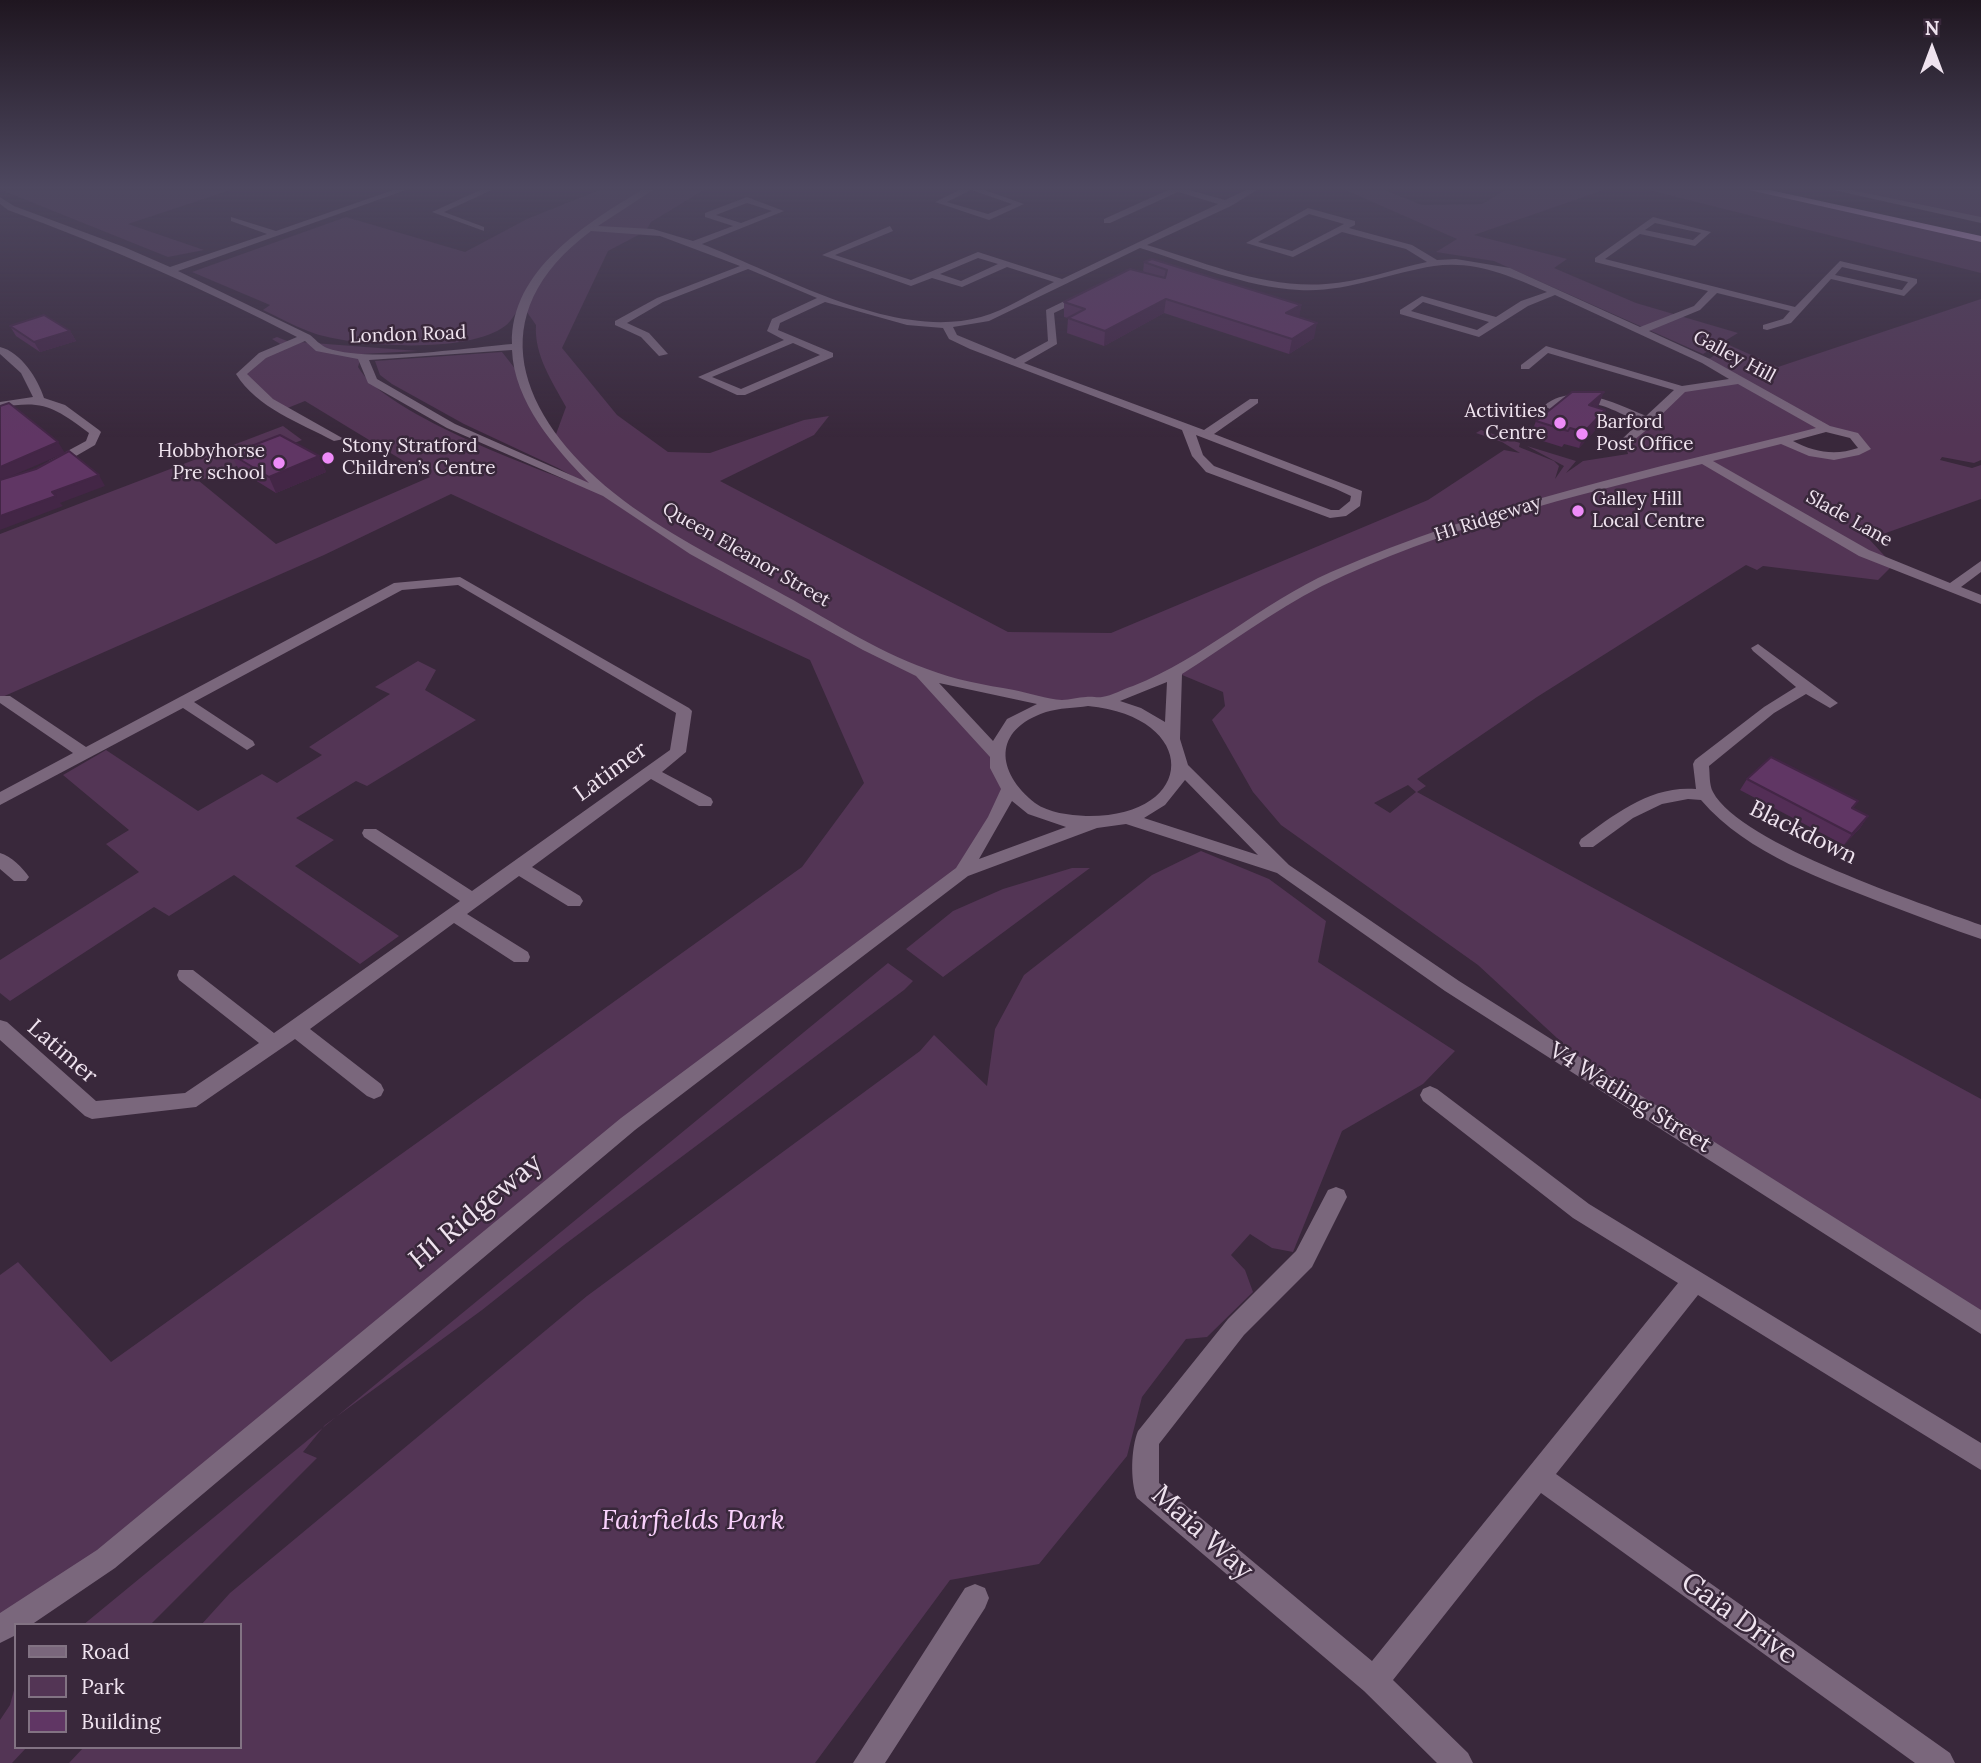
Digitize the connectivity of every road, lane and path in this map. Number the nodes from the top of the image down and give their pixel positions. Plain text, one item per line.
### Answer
1 (172, 272) edge
2 (541, 272) edge
3 (732, 272) edge
4 (764, 272) edge
5 (879, 272) edge
6 (939, 272) edge
7 (988, 272) edge
8 (1033, 272) edge
9 (1083, 272) edge
10 (1228, 272) edge
11 (1394, 272) edge
12 (1512, 272) edge
13 (1645, 272) edge
14 (1832, 272) edge
15 (1876, 272) edge
16 (933, 275) junction
17 (1829, 276) junction
18 (1063, 282) junction
19 (1098, 288) edge
20 (1713, 290) junction
21 (1556, 292) junction
22 (827, 297) junction
23 (1797, 310) junction
24 (1498, 321) junction
25 (1767, 327) dead end
26 (948, 328) junction
27 (1642, 330) junction
28 (306, 337) junction
29 (792, 340) junction
30 (517, 343) junction
31 (1, 350) edge
32 (663, 354) dead end
33 (363, 357) junction
34 (1016, 363) junction
35 (1525, 367) dead end
36 (1741, 380) junction
37 (1682, 389) junction
38 (39, 398) junction
39 (1254, 401) dead end
40 (0, 405) edge
41 (1550, 406) edge
42 (1650, 422) junction
43 (1187, 428) junction
44 (1826, 429) junction
45 (1205, 435) junction
46 (338, 439) dead end
47 (1783, 440) junction
48 (1625, 442) dead end
49 (1704, 460) junction
50 (45, 467) edge
51 (612, 497) junction
52 (1981, 565) edge
53 (1951, 589) junction
54 (1981, 600) edge
55 (1758, 648) dead end
56 (921, 672) junction
57 (1175, 672) junction
58 (1806, 687) junction
59 (5, 699) dead end
60 (182, 701) junction
61 (1104, 702) junction
62 (1830, 703) dead end
63 (1054, 704) junction
64 (1172, 739) junction
65 (247, 745) dead end
66 (84, 753) junction
67 (995, 753) junction
68 (1181, 767) junction
69 (650, 772) junction
70 (1008, 791) junction
71 (1705, 795) junction
72 (0, 799) edge
73 (705, 802) dead end
74 (1129, 818) junction
75 (1091, 824) junction
76 (370, 833) dead end
77 (1587, 843) dead end
78 (0, 859) edge
79 (519, 867) junction
80 (1283, 869) junction
81 (962, 872) junction
82 (20, 877) dead end
83 (472, 900) junction
84 (573, 901) dead end
85 (454, 914) junction
86 (1981, 932) edge
87 (521, 957) dead end
88 (186, 975) dead end
89 (0, 1028) edge
90 (296, 1029) junction
91 (274, 1044) junction
92 (374, 1090) dead end
93 (1430, 1096) dead end
94 (1336, 1197) dead end
95 (1694, 1282) junction
96 (1981, 1323) edge
97 (1981, 1457) edge
98 (1538, 1476) junction
99 (975, 1598) dead end
100 (0, 1629) edge
101 (1374, 1681) junction
102 (868, 1763) edge
103 (1458, 1763) edge
104 (1940, 1763) edge

1 - 28 street, London Road
2 - 30 street, Queen Eleanor Street
3 - 32 street
4 - 22 street
5 - 16 street
6 - 16 street
7 - 16 street
8 - 18 street
9 - 18 street
10 - 11 street, Galley Hill
12 - 21 street, Galley Hill
13 - 20 street
14 - 17 street
15 - 17 street
17 - 23 street
18 - 26 street
19 - 34 street
20 - 23 street
20 - 27 street
21 - 24 street
21 - 27 street, Galley Hill
22 - 26 street
22 - 29 street
23 - 25 street
24 - 24 street
26 - 34 street
27 - 36 street, Galley Hill
28 - 30 street, London Road
28 - 33 street, London Road
28 - 46 street
29 - 29 street
30 - 33 street, London Road
30 - 51 street, Queen Eleanor Street
31 - 38 street
33 - 51 street
34 - 43 street
35 - 37 street
36 - 37 street
36 - 44 street, Galley Hill
37 - 42 street
38 - 40 street
38 - 50 street
39 - 45 street
41 - 42 street
42 - 48 street
43 - 45 street
43 - 45 street
44 - 47 street, H1 Ridgeway
44 - 47 street, Galley Hill
47 - 49 street, H1 Ridgeway
49 - 53 street, Slade Lane
49 - 57 street, H1 Ridgeway
51 - 56 street, Queen Eleanor Street
52 - 53 street
53 - 54 street, Slade Lane
55 - 58 street
56 - 63 street, Queen Eleanor Street
56 - 67 street, Queen Eleanor Street
57 - 61 street, H1 Ridgeway
57 - 64 street
58 - 62 street
58 - 71 street
59 - 66 street
60 - 65 street
60 - 66 street, Latimer
60 - 69 street, Latimer
61 - 63 street
61 - 64 street
63 - 67 street
64 - 68 street
66 - 72 street, Latimer
67 - 70 street
68 - 74 street
68 - 80 street, V4 Watling Street
69 - 73 street
69 - 79 street, Latimer
70 - 75 street
70 - 81 street, H1 Ridgeway
71 - 77 street
71 - 86 street, Blackdown
74 - 75 street
74 - 80 street, V4 Watling Street
75 - 81 street, H1 Ridgeway
76 - 83 street
78 - 82 street
79 - 83 street, Latimer
79 - 84 street
80 - 96 street, V4 Watling Street
81 - 100 street, H1 Ridgeway
83 - 85 street, Latimer
85 - 87 street
85 - 90 street, Latimer
88 - 91 street
89 - 91 street, Latimer
90 - 91 street, Latimer
90 - 92 street
93 - 95 street
94 - 101 street, Maia Way
95 - 97 street
95 - 98 street
98 - 101 street
98 - 104 street, Gaia Drive
99 - 102 street
101 - 103 street, Maia Way

